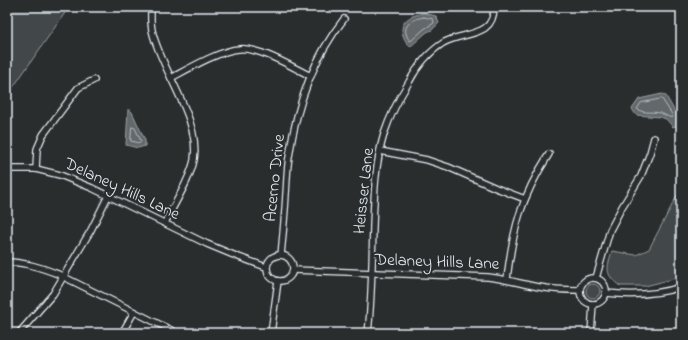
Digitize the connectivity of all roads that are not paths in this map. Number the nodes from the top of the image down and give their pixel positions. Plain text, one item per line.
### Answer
1 (151, 7) edge
2 (494, 7) edge
3 (344, 19) dead end
4 (311, 76) junction
5 (170, 78) junction
6 (94, 80) dead end
7 (654, 138) dead end
8 (380, 150) junction
9 (549, 154) dead end
10 (7, 169) edge
11 (36, 169) junction
12 (108, 196) junction
13 (525, 199) junction
14 (165, 223) junction
15 (281, 255) junction
16 (7, 262) edge
17 (266, 267) junction
18 (293, 270) junction
19 (372, 274) junction
20 (63, 276) junction
21 (596, 278) junction
22 (507, 279) junction
23 (278, 280) junction
24 (681, 287) edge
25 (580, 290) junction
26 (606, 293) junction
27 (592, 304) junction
28 (134, 312) junction
29 (19, 333) edge
30 (122, 333) edge
31 (177, 333) edge
32 (271, 333) edge
33 (368, 333) edge
34 (591, 333) edge

1 - 5 street
2 - 8 street, Heisser Lane
3 - 4 street, Acerno Drive
4 - 5 street
4 - 15 street, Acerno Drive
5 - 14 street
6 - 11 street
7 - 21 street
8 - 13 street
8 - 19 street, Heisser Lane
9 - 13 street
10 - 11 street, Delaney Hills Lane
11 - 12 street, Delaney Hills Lane
12 - 14 street, Delaney Hills Lane
12 - 20 street
13 - 22 street
14 - 17 street, Delaney Hills Lane
15 - 17 street
15 - 18 street
16 - 20 street
17 - 23 street
18 - 19 street, Delaney Hills Lane
18 - 23 street
19 - 22 street, Delaney Hills Lane
19 - 33 street, Heisser Lane
20 - 28 street
20 - 29 street
21 - 25 street
21 - 26 street
22 - 25 street, Delaney Hills Lane
23 - 32 street
24 - 26 street
25 - 27 street
26 - 27 street
27 - 34 street
28 - 30 street
28 - 31 street

